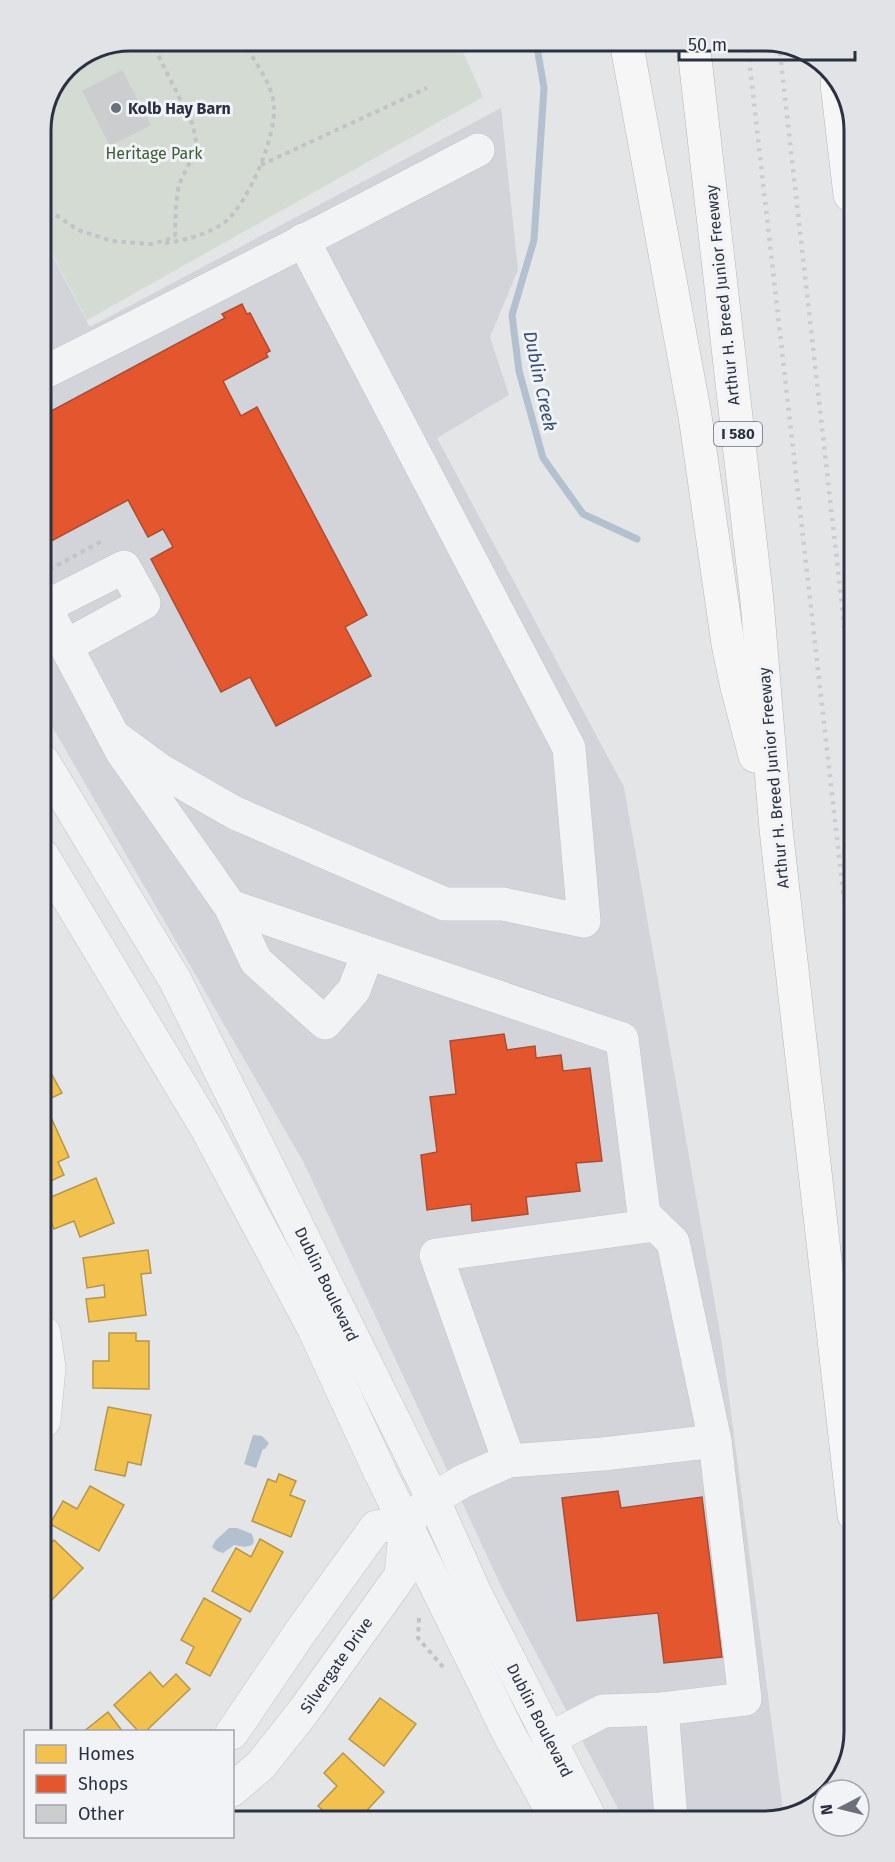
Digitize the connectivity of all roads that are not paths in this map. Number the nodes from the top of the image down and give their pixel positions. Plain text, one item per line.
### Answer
1 (628, 51) edge
2 (694, 51) edge
3 (840, 106) edge
4 (844, 144) edge
5 (478, 150) dead end
6 (303, 240) junction
7 (51, 370) edge
8 (51, 604) edge
9 (51, 620) edge
10 (66, 646) junction
11 (114, 736) junction
12 (51, 776) edge
13 (776, 829) junction
14 (51, 869) edge
15 (230, 906) junction
16 (368, 953) junction
17 (655, 1225) junction
18 (844, 1427) edge
19 (715, 1441) junction
20 (509, 1461) junction
21 (433, 1499) junction
22 (406, 1522) junction
23 (662, 1708) junction
24 (234, 1730) edge
25 (549, 1739) junction
26 (234, 1788) edge
27 (552, 1811) edge
28 (586, 1811) edge
29 (670, 1811) edge

1 - 13 highway
2 - 13 highway, Arthur H. Breed Junior Freeway / I 580
3 - 4 highway
5 - 6 street
6 - 7 street
6 - 11 street
8 - 10 street
9 - 10 street
10 - 11 street
11 - 15 street
12 - 21 street, Dublin Boulevard
13 - 18 highway, Arthur H. Breed Junior Freeway / I 580
14 - 22 street, Dublin Boulevard
15 - 16 street
15 - 16 street
16 - 17 street
17 - 19 street
17 - 20 street
19 - 20 street
19 - 23 street
20 - 21 street
21 - 22 street
21 - 25 street, Dublin Boulevard
22 - 24 street
22 - 26 street, Silvergate Drive
22 - 27 street, Dublin Boulevard
23 - 25 street
23 - 29 street
25 - 28 street, Dublin Boulevard

